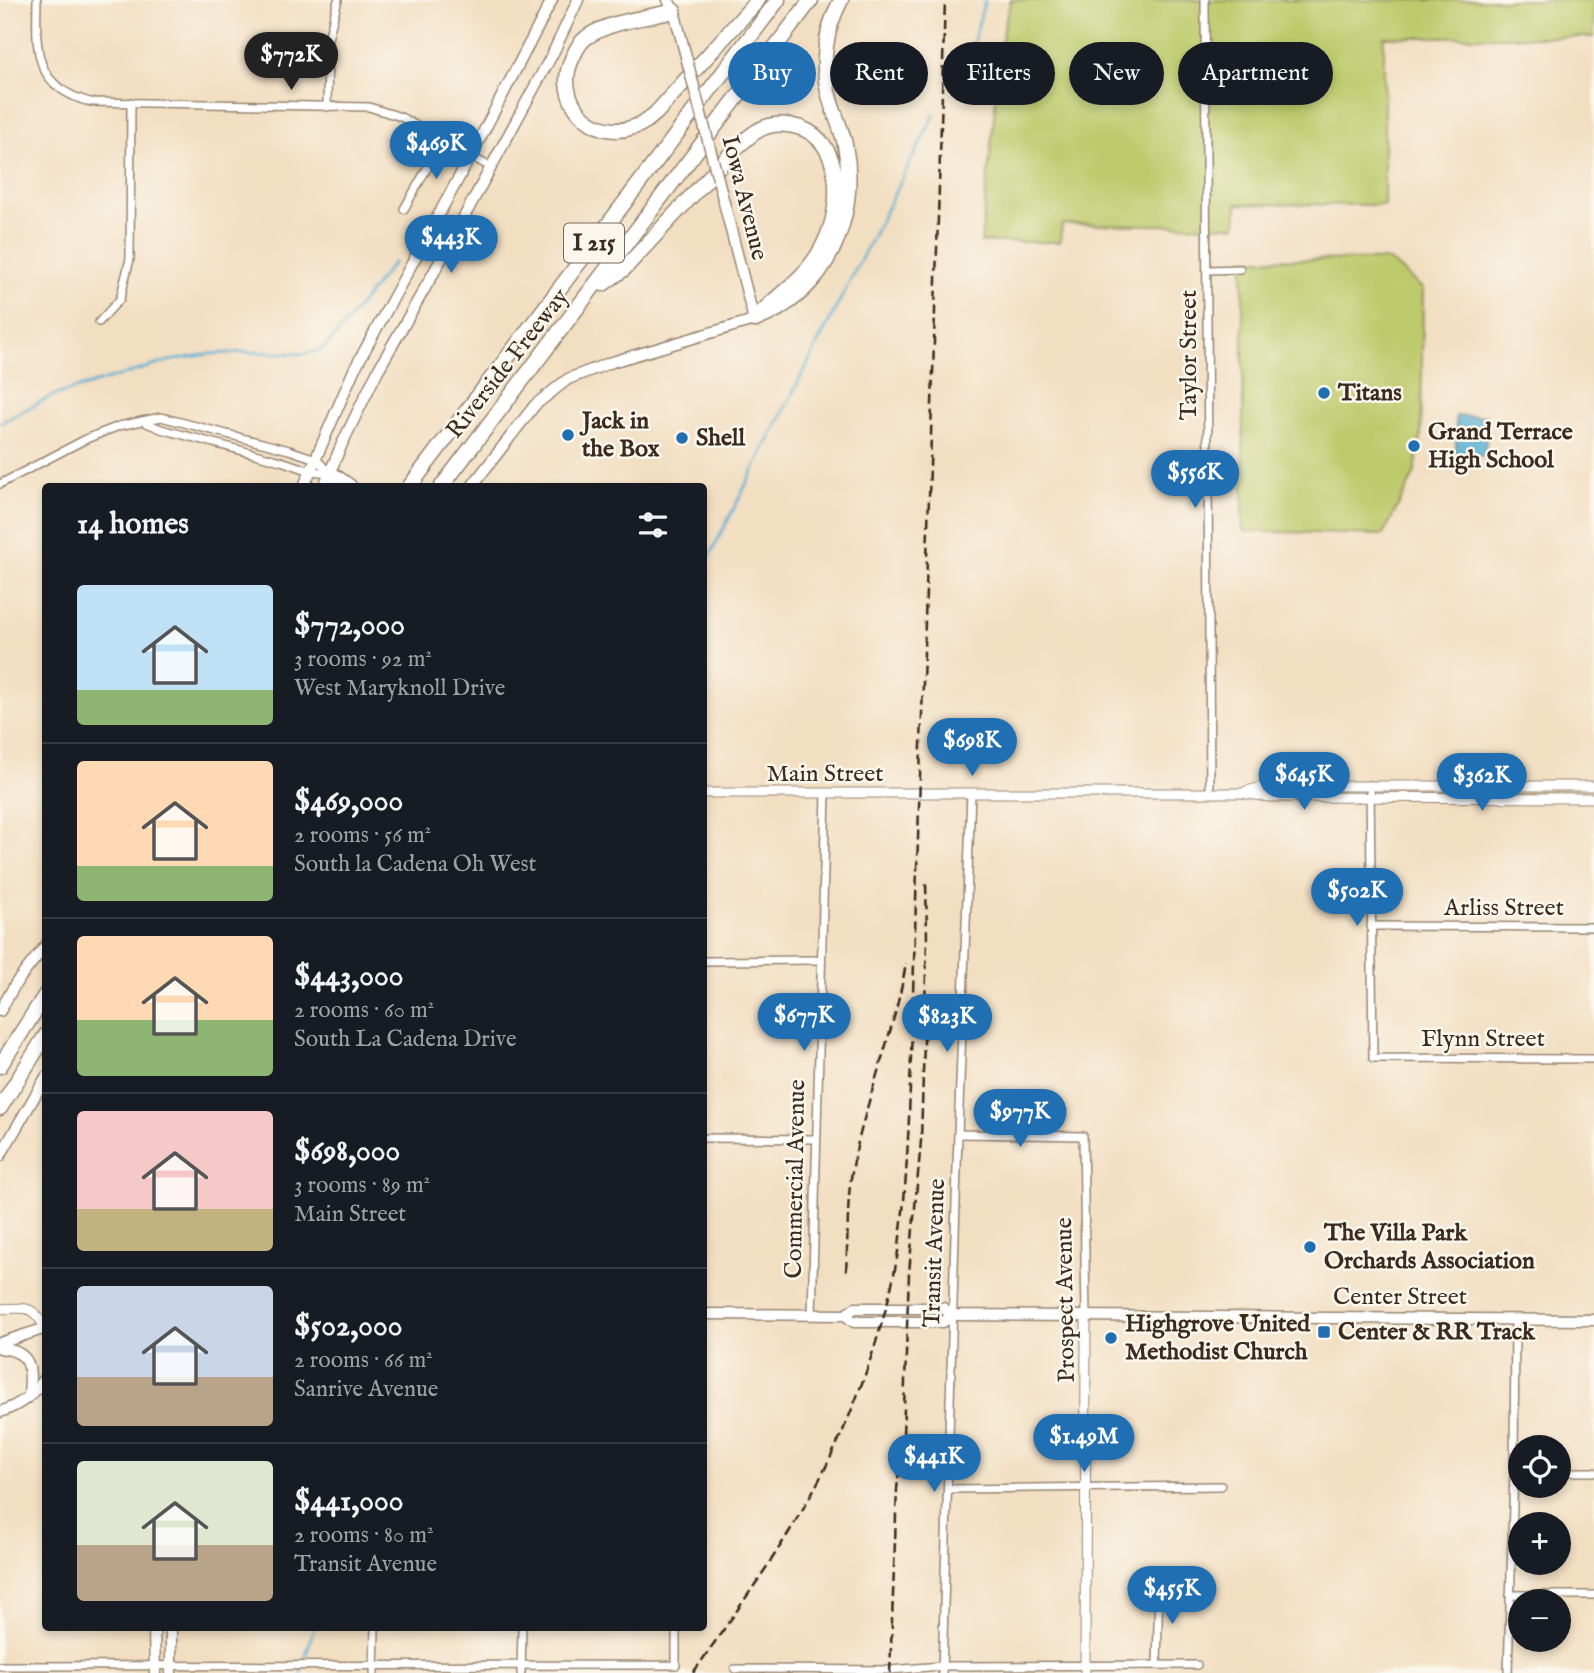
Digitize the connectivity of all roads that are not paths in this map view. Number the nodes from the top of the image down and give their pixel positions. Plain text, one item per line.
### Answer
1 (37, 0) edge
2 (338, 0) edge
3 (552, 0) edge
4 (578, 0) edge
5 (758, 0) edge
6 (778, 0) edge
7 (811, 0) edge
8 (841, 0) edge
9 (1205, 0) edge
10 (672, 4) edge
11 (131, 102) junction
12 (327, 107) junction
13 (443, 140) junction
14 (470, 157) junction
15 (490, 167) junction
16 (404, 209) dead end
17 (1240, 269) dead end
18 (1208, 270) junction
19 (591, 293) junction
20 (754, 320) junction
21 (99, 322) dead end
22 (141, 421) junction
23 (316, 459) junction
24 (311, 471) junction
25 (327, 480) edge
26 (305, 483) edge
27 (412, 483) edge
28 (444, 483) edge
29 (474, 483) edge
30 (0, 484) edge
31 (1370, 786) junction
32 (1594, 786) edge
33 (707, 793) edge
34 (827, 793) junction
35 (971, 793) junction
36 (1210, 793) junction
37 (1241, 793) junction
38 (1370, 798) junction
39 (1594, 798) edge
40 (1371, 926) junction
41 (1594, 927) edge
42 (42, 950) edge
43 (820, 960) junction
44 (707, 961) edge
45 (42, 1000) edge
46 (0, 1011) edge
47 (42, 1041) edge
48 (1594, 1059) edge
49 (0, 1066) edge
50 (42, 1084) edge
51 (0, 1108) edge
52 (958, 1134) junction
53 (707, 1138) edge
54 (815, 1139) junction
55 (0, 1156) edge
56 (0, 1309) edge
57 (707, 1314) edge
58 (812, 1314) junction
59 (953, 1315) junction
60 (1086, 1316) junction
61 (1515, 1319) junction
62 (1594, 1320) edge
63 (42, 1324) edge
64 (42, 1330) edge
65 (0, 1346) edge
66 (42, 1382) edge
67 (29, 1396) junction
68 (0, 1412) edge
69 (1517, 1435) edge
70 (1571, 1472) edge
71 (1594, 1472) edge
72 (1221, 1486) dead end
73 (1086, 1488) junction
74 (948, 1489) junction
75 (1516, 1498) edge
76 (1158, 1586) dead end
77 (1510, 1589) edge
78 (1571, 1595) edge
79 (1594, 1595) edge
80 (154, 1631) edge
81 (171, 1631) edge
82 (375, 1631) edge
83 (522, 1631) edge
84 (676, 1631) edge
85 (1509, 1652) edge
86 (1197, 1665) dead end
87 (0, 1666) edge
88 (1152, 1668) edge
89 (374, 1669) edge
90 (736, 1669) dead end
91 (942, 1669) edge
92 (1085, 1669) edge
93 (155, 1670) edge
94 (171, 1670) edge
95 (521, 1670) edge
96 (1508, 1673) edge

1 - 11 street
2 - 12 street
3 - 14 main road
4 - 15 main road
5 - 10 highway
6 - 27 highway, Riverside Freeway / I 215
7 - 19 highway, Riverside Freeway / I 215
8 - 20 highway
9 - 18 street, Taylor Street
10 - 20 main road, Iowa Avenue, bridge
11 - 12 street
11 - 21 street
12 - 13 street
13 - 14 street
13 - 16 street
14 - 15 street
14 - 23 main road
15 - 25 main road
17 - 18 street
18 - 36 street, Taylor Street
19 - 20 highway
19 - 28 highway, Riverside Freeway / I 215
20 - 29 main road
22 - 23 street
22 - 24 street
22 - 30 street
23 - 24 main road
23 - 25 street
24 - 25 street
24 - 26 main road
31 - 32 street, Main Street
31 - 37 street, Main Street
31 - 38 street
33 - 34 street, Main Street
34 - 35 street, Main Street
34 - 43 street, Commercial Avenue
35 - 36 street, Main Street
35 - 52 street, Transit Avenue
36 - 37 street, Main Street
37 - 38 street, Main Street
38 - 39 street, Main Street
38 - 40 street
40 - 41 street, Arliss Street
40 - 48 street, Flynn Street
42 - 46 main road
43 - 44 street
43 - 54 street, Commercial Avenue
45 - 49 highway
47 - 51 highway
50 - 55 main road
52 - 59 street, Transit Avenue
52 - 60 street, Prospect Avenue
53 - 54 street
54 - 58 street, Commercial Avenue
56 - 63 street
57 - 58 main road, Center Street
58 - 59 main road, Center Street
59 - 60 main road, Center Street
59 - 74 street, Transit Avenue
60 - 61 main road, Center Street
60 - 73 street, Prospect Avenue
61 - 62 main road, Center Street
61 - 69 street
64 - 65 main road
65 - 67 main road
66 - 67 main road
67 - 68 main road
70 - 71 street
72 - 73 street
73 - 74 street
73 - 92 street, Prospect Avenue
74 - 91 street, Transit Avenue
75 - 77 street
76 - 88 street
78 - 79 street
80 - 93 main road
81 - 94 main road
82 - 89 street
83 - 95 street
84 - 95 street
85 - 96 street
86 - 88 street
87 - 93 street
88 - 92 street
89 - 94 street
89 - 95 street
90 - 91 street
91 - 92 street
93 - 94 street

